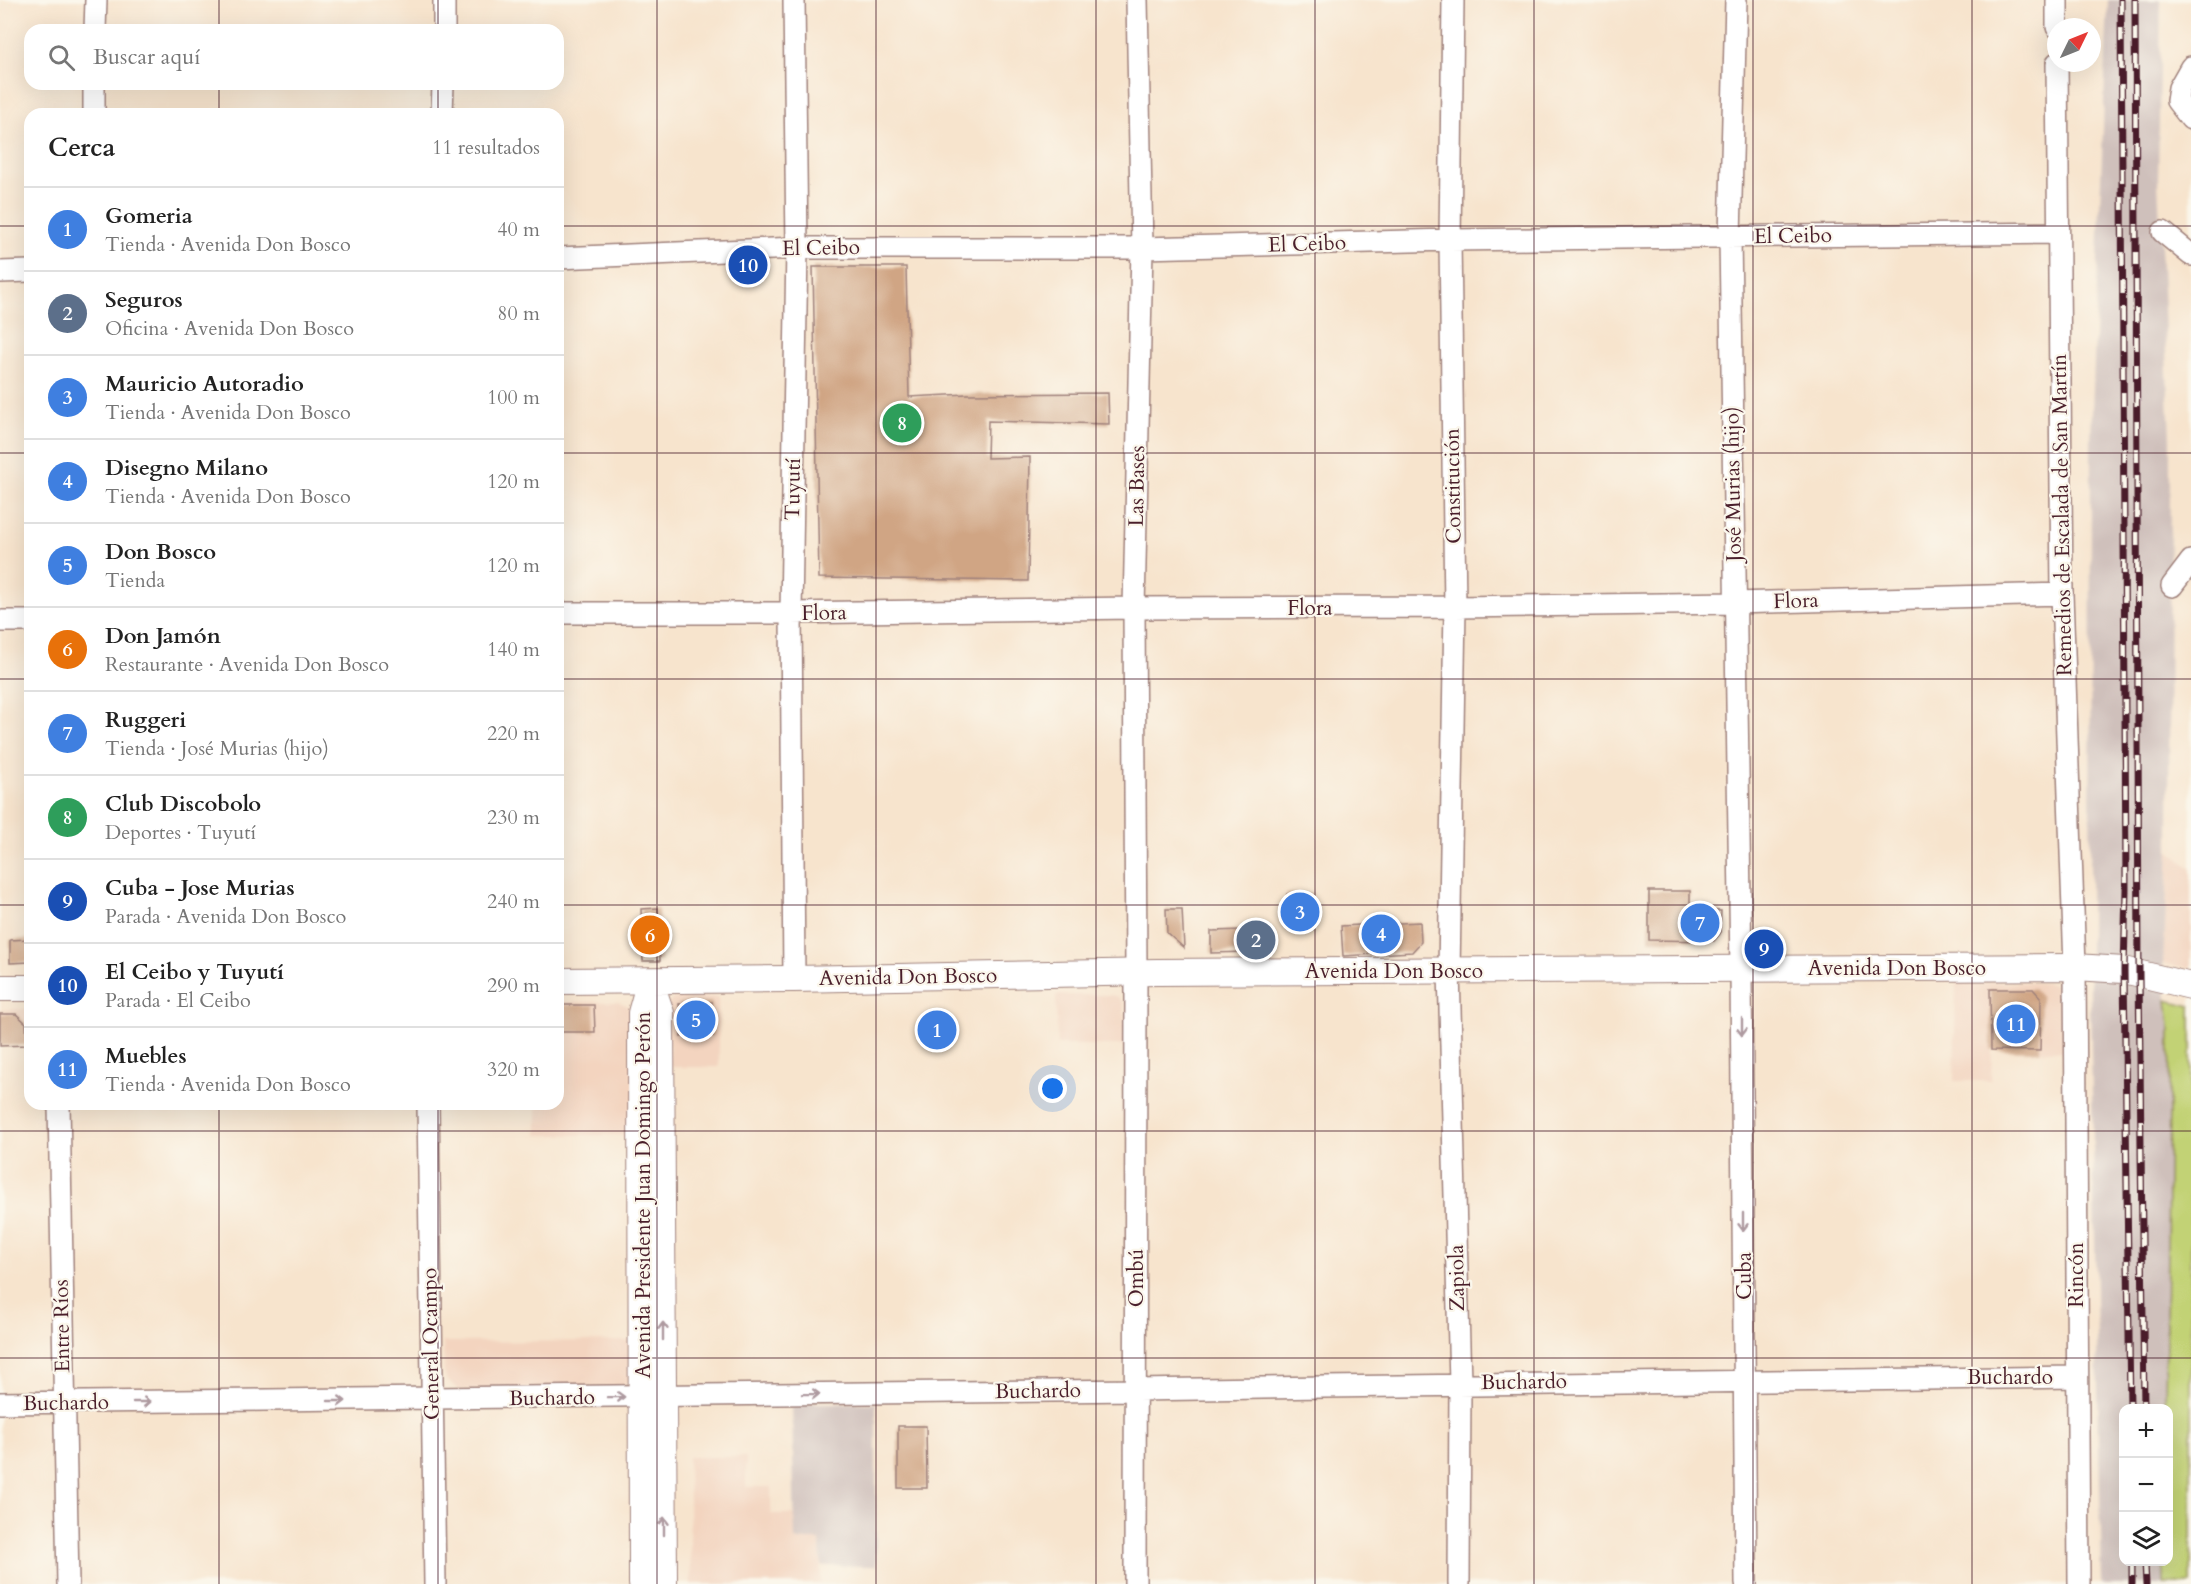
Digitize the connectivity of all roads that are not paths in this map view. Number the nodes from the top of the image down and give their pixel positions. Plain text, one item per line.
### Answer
1 (96, 0) edge
2 (444, 0) edge
3 (794, 0) edge
4 (1137, 0) edge
5 (1453, 0) edge
6 (1736, 0) edge
7 (2057, 0) edge
8 (2057, 18) edge
9 (95, 24) edge
10 (444, 24) edge
11 (2191, 68) edge
12 (2057, 72) edge
13 (94, 90) edge
14 (443, 90) edge
15 (94, 108) edge
16 (442, 108) edge
17 (2191, 119) edge
18 (2163, 232) dead end
19 (2057, 233) junction
20 (1730, 237) junction
21 (1450, 240) junction
22 (797, 248) junction
23 (1142, 248) junction
24 (2191, 255) edge
25 (564, 258) edge
26 (24, 271) edge
27 (0, 272) edge
28 (2191, 561) edge
29 (2172, 586) dead end
30 (2062, 594) junction
31 (1735, 603) junction
32 (1455, 607) junction
33 (1134, 608) junction
34 (564, 613) edge
35 (791, 613) junction
36 (0, 621) edge
37 (24, 621) edge
38 (2075, 967) junction
39 (1741, 969) junction
40 (1449, 971) junction
41 (1136, 972) junction
42 (794, 979) junction
43 (564, 981) edge
44 (650, 981) junction
45 (2191, 986) edge
46 (0, 988) edge
47 (24, 988) edge
48 (59, 1110) edge
49 (428, 1110) edge
50 (2076, 1377) junction
51 (1744, 1380) junction
52 (1460, 1383) junction
53 (1136, 1390) junction
54 (652, 1396) junction
55 (432, 1400) junction
56 (0, 1403) edge
57 (63, 1403) junction
58 (68, 1584) edge
59 (435, 1584) edge
60 (642, 1584) edge
61 (664, 1584) edge
62 (1135, 1584) edge
63 (1459, 1584) edge
64 (1746, 1584) edge
65 (2079, 1584) edge

1 - 9 street
2 - 10 street
3 - 22 street, Tuyutí
4 - 23 street, Las Bases
5 - 21 street, Constitución
6 - 20 street, José Murias (hijo)
7 - 8 street
11 - 17 street
12 - 19 street, Remedios de Escalada de San Martín
13 - 15 street
14 - 16 street
18 - 24 street
19 - 20 street, El Ceibo
19 - 30 street, Remedios de Escalada de San Martín
20 - 21 street, El Ceibo
20 - 31 street, José Murias (hijo)
21 - 23 street, El Ceibo
21 - 32 street, Constitución
22 - 23 street, El Ceibo
22 - 25 street, El Ceibo
22 - 35 street, Tuyutí
23 - 33 street, Las Bases
26 - 27 street
28 - 29 street
30 - 31 street, Flora
30 - 38 street, Remedios de Escalada de San Martín
31 - 32 street, Flora
31 - 39 street, José Murias (hijo)
32 - 33 street, Flora
32 - 40 street, Constitución
33 - 35 street, Flora
33 - 41 street, Las Bases
34 - 35 street, Flora
35 - 42 street, Tuyutí
36 - 37 street
38 - 39 main road, Avenida Don Bosco
38 - 45 main road, Avenida Don Bosco
38 - 50 street, Rincón
39 - 40 main road, Avenida Don Bosco
39 -> 51 street, Cuba
40 - 41 main road, Avenida Don Bosco
40 - 52 street, Zapiola
41 - 42 main road, Avenida Don Bosco
41 - 53 street, Ombú
42 - 44 main road, Avenida Don Bosco
43 - 44 main road, Avenida Don Bosco
44 - 54 main road, Avenida Presidente Juan Domingo Perón
46 - 47 main road
48 - 57 street, Entre Ríos
49 - 55 street, General Ocampo
50 - 51 street, Buchardo
50 - 65 street, Rincón
51 - 52 street, Buchardo
51 - 64 street, Cuba
52 - 53 street, Buchardo
52 - 63 street, Zapiola
54 -> 53 street, Buchardo
53 - 62 street, Ombú
55 -> 54 street, Buchardo
54 - 60 main road, Avenida Presidente Juan Domingo Perón
61 -> 54 main road, Avenida Presidente Juan Domingo Perón
57 -> 55 street, Buchardo
55 - 59 street, General Ocampo
56 - 57 street, Buchardo
57 - 58 street, Entre Ríos

